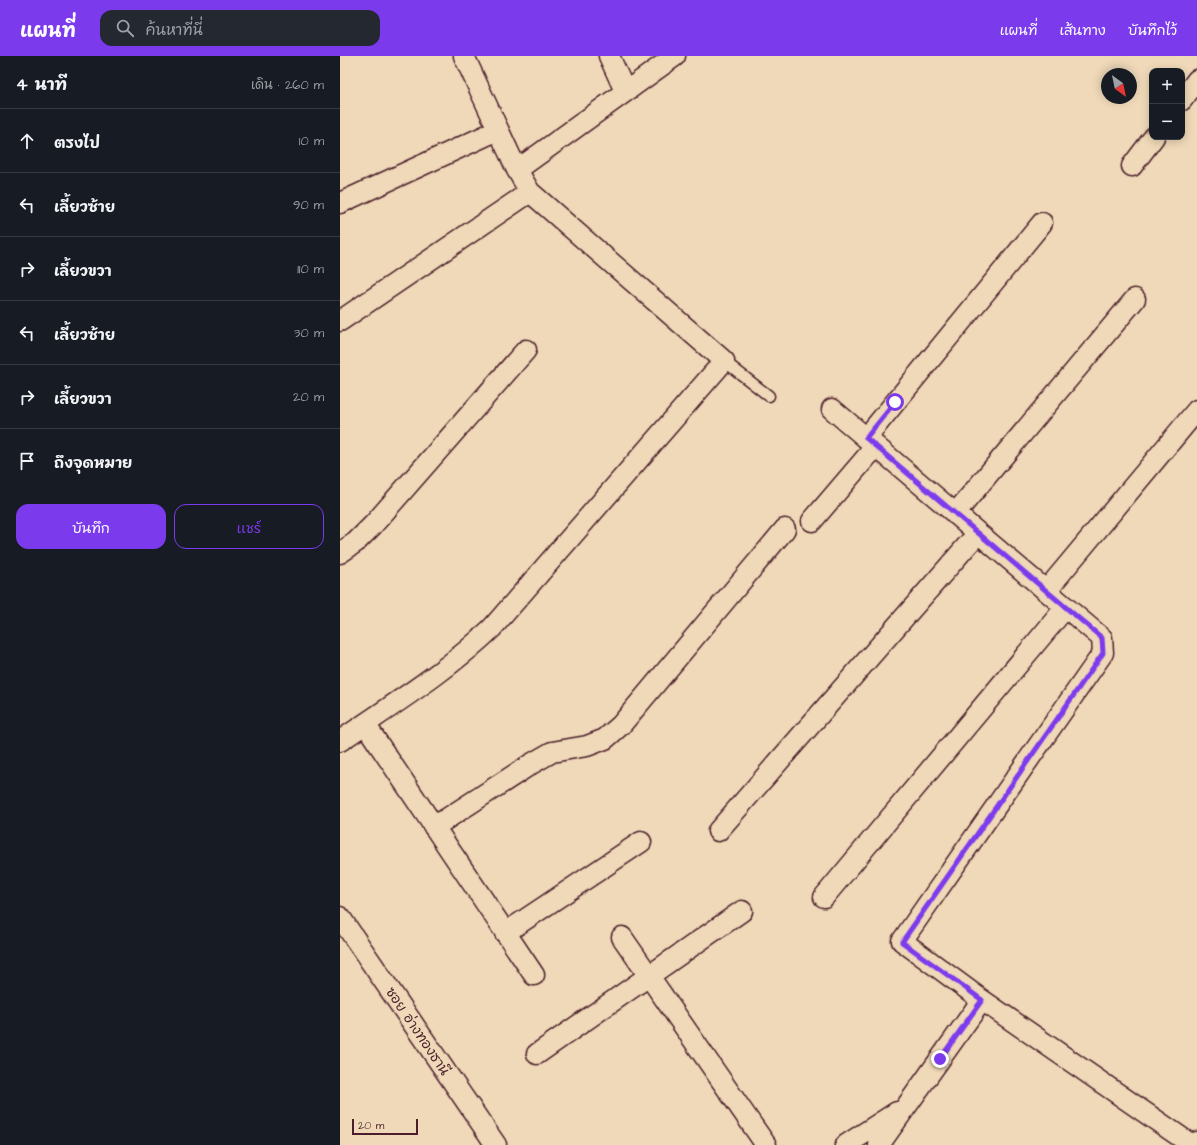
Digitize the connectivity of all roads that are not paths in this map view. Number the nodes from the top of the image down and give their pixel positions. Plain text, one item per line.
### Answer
1 (464, 56) edge
2 (609, 56) edge
3 (675, 56) edge
4 (1197, 80) edge
5 (624, 91) junction
6 (1185, 96) edge
7 (498, 130) junction
8 (1152, 140) edge
9 (1132, 166) dead end
10 (517, 170) junction
11 (530, 192) junction
12 (340, 203) edge
13 (1042, 223) dead end
14 (1135, 299) dead end
15 (340, 321) edge
16 (526, 350) dead end
17 (724, 361) junction
18 (769, 396) dead end
19 (832, 409) dead end
20 (1197, 410) edge
21 (871, 442) junction
22 (956, 514) junction
23 (812, 521) dead end
24 (785, 529) dead end
25 (978, 533) junction
26 (340, 553) edge
27 (1046, 591) junction
28 (1066, 607) junction
29 (365, 724) junction
30 (340, 741) edge
31 (434, 827) junction
32 (718, 831) dead end
33 (641, 842) dead end
34 (824, 897) dead end
35 (742, 911) dead end
36 (340, 917) edge
37 (505, 933) junction
38 (622, 937) dead end
39 (534, 975) dead end
40 (649, 976) junction
41 (982, 1000) junction
42 (537, 1054) dead end
43 (906, 1106) junction
44 (496, 1145) edge
45 (766, 1145) edge
46 (846, 1145) edge
47 (879, 1145) edge
48 (1192, 1145) edge

1 - 7 street
2 - 5 street
3 - 5 street
4 - 6 street
5 - 10 street
7 - 10 street
7 - 12 street
8 - 9 street
10 - 11 street
11 - 15 street
11 - 17 street
13 - 21 street
14 - 22 street
16 - 26 street
17 - 18 lane
17 - 29 street
19 - 21 street
20 - 27 street
21 - 22 street
21 - 23 street
22 - 25 street
24 - 31 street
25 - 27 street
25 - 32 street
27 - 28 street
28 - 34 street
28 - 41 street
29 - 30 street
29 - 31 street
31 - 37 street
33 - 37 street
35 - 40 street
36 - 44 street, ซอย อ่างทองธานี
37 - 39 street
38 - 40 street
40 - 42 street
40 - 45 street
41 - 43 street
41 - 48 street
43 - 46 street
43 - 47 street

